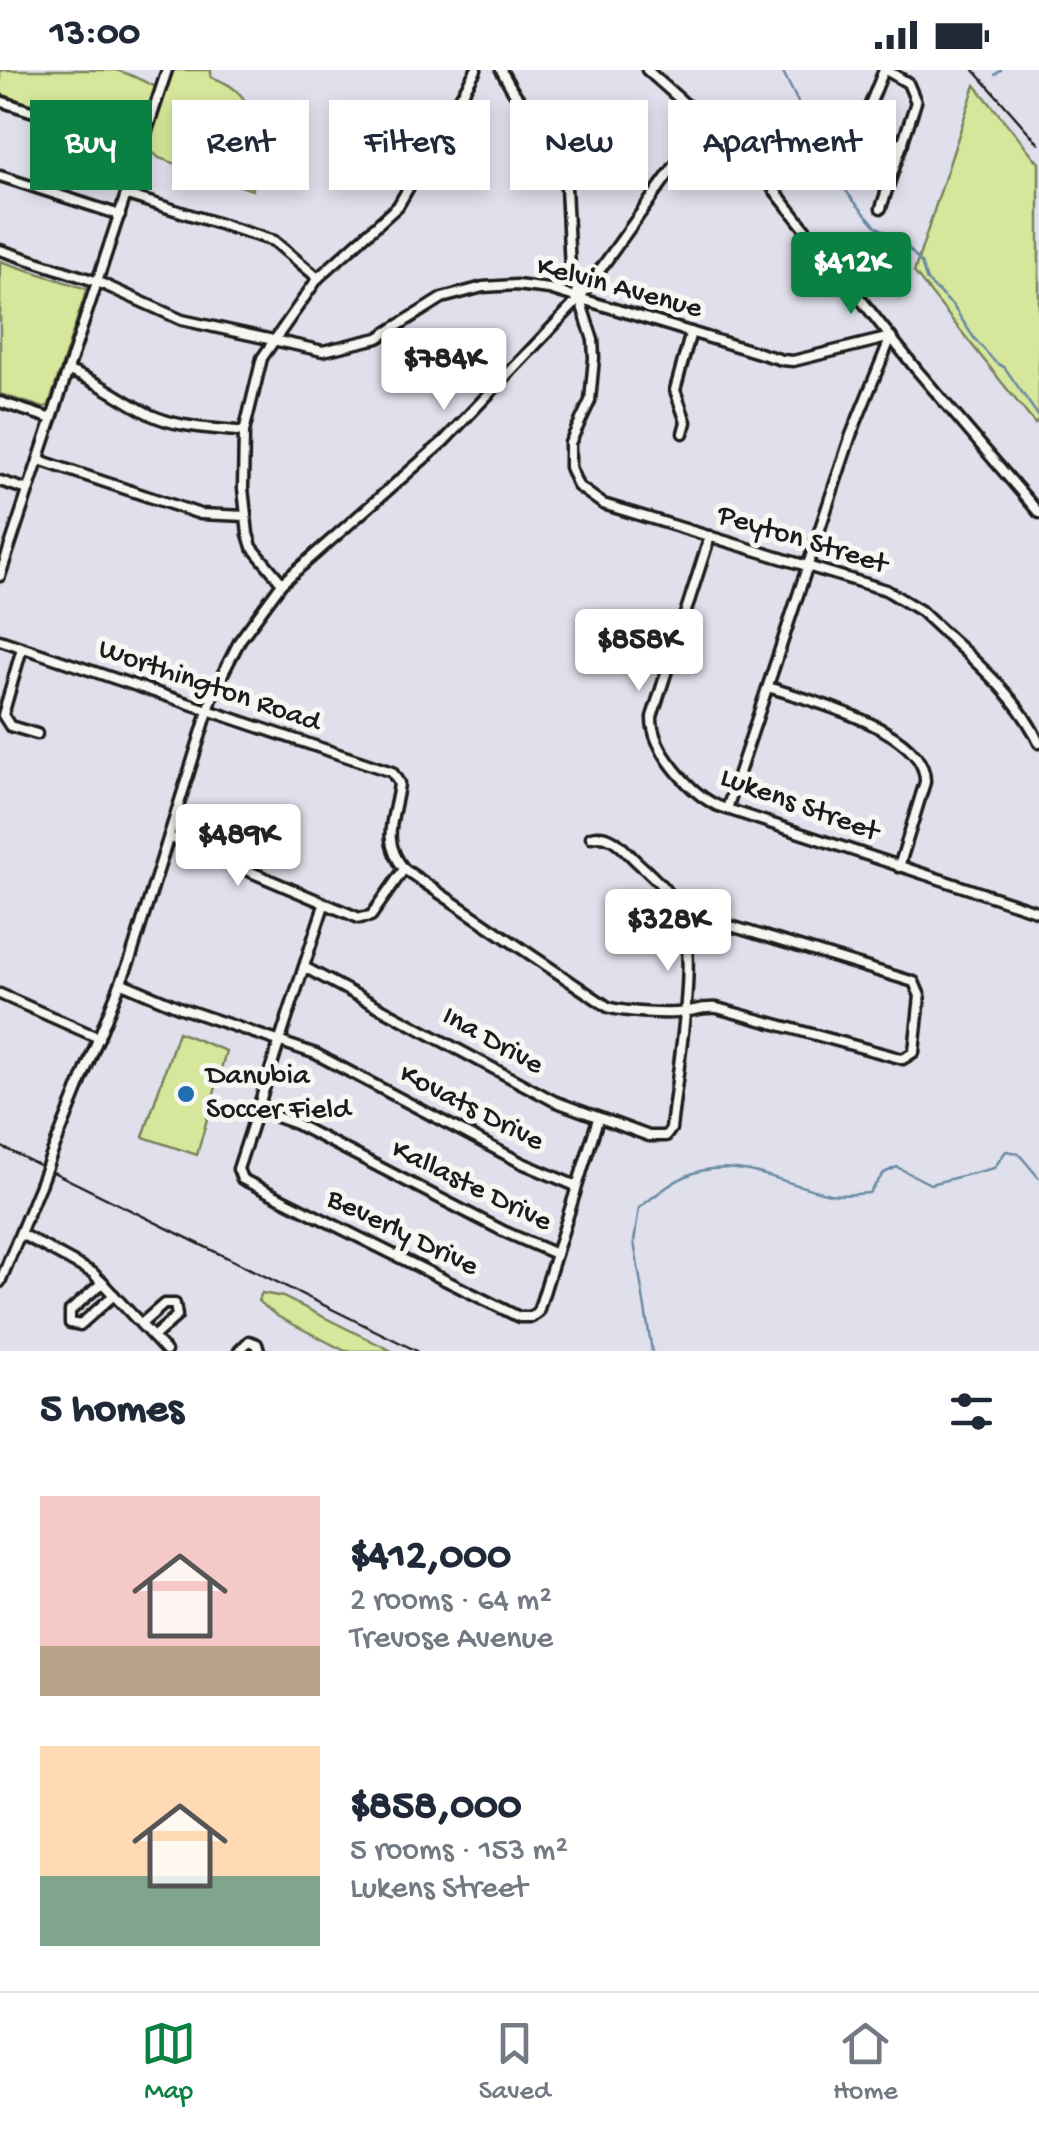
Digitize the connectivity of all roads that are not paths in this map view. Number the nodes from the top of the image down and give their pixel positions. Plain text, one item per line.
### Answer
1 (168, 70) edge
2 (476, 70) edge
3 (501, 70) edge
4 (646, 70) edge
5 (885, 70) edge
6 (681, 100) edge
7 (873, 100) edge
8 (0, 101) edge
9 (30, 111) edge
10 (152, 116) edge
11 (896, 142) edge
12 (903, 144) junction
13 (668, 175) edge
14 (0, 176) edge
15 (128, 190) edge
16 (774, 190) edge
17 (127, 194) junction
18 (881, 208) dead end
19 (120, 214) junction
20 (874, 244) dead end
21 (0, 250) edge
22 (841, 272) junction
23 (318, 278) junction
24 (98, 282) junction
25 (580, 299) junction
26 (691, 332) junction
27 (891, 337) junction
28 (274, 341) junction
29 (68, 371) junction
30 (0, 402) edge
31 (52, 419) junction
32 (244, 432) junction
33 (683, 433) dead end
34 (39, 460) junction
35 (0, 481) edge
36 (28, 490) junction
37 (1039, 512) edge
38 (246, 516) junction
39 (710, 536) junction
40 (807, 566) junction
41 (0, 576) edge
42 (282, 583) junction
43 (0, 640) edge
44 (22, 648) junction
45 (768, 687) junction
46 (209, 709) junction
47 (37, 734) dead end
48 (1039, 743) edge
49 (728, 809) junction
50 (591, 836) dead end
51 (169, 837) junction
52 (899, 867) junction
53 (404, 869) junction
54 (324, 905) junction
55 (1039, 912) edge
56 (682, 920) junction
57 (304, 967) junction
58 (122, 983) junction
59 (0, 994) edge
60 (683, 1013) junction
61 (98, 1038) junction
62 (279, 1040) junction
63 (258, 1110) junction
64 (598, 1119) junction
65 (576, 1186) junction
66 (20, 1234) junction
67 (556, 1254) junction
68 (0, 1282) edge
69 (103, 1282) junction
70 (114, 1295) junction
71 (141, 1324) junction
72 (154, 1337) junction
73 (166, 1351) edge
74 (239, 1351) edge
75 (259, 1351) edge

1 - 10 street
2 - 23 street
3 - 25 street
4 - 6 street
5 - 7 street
5 - 12 street
8 - 9 street
11 - 12 street
12 - 18 street
13 - 25 street
14 - 19 street
15 - 17 street
16 - 22 street
17 - 19 street
17 - 23 street
19 - 24 street
20 - 22 street
21 - 24 street, Kelvin Avenue
22 - 27 street
23 - 28 street
24 - 28 street, Kelvin Avenue
24 - 29 street
25 - 26 street, Kelvin Avenue
25 - 28 street, Kelvin Avenue
25 - 39 street, Peyton Street
25 - 42 street
26 - 27 street, Kelvin Avenue
26 - 33 street
27 - 37 street
27 - 40 street
28 - 32 street
29 - 31 street
29 - 32 street
30 - 31 street
31 - 34 street
32 - 38 street
34 - 36 street
34 - 38 street
35 - 36 street
36 - 41 street
38 - 42 street
39 - 40 street, Peyton Street
39 - 49 street, Lukens Street
40 - 45 street
40 - 48 street, Peyton Street
42 - 46 street
43 - 44 street, Worthington Road
44 - 46 street, Worthington Road
44 - 47 street
45 - 49 street
45 - 52 street
46 - 51 street
46 - 53 street, Worthington Road
49 - 52 street, Lukens Street
50 - 56 street
51 - 54 street
51 - 58 street
52 - 55 street, Lukens Street
53 - 54 street
53 - 60 street
54 - 57 street
56 - 60 street
56 - 60 street
57 - 62 street
57 - 64 street, Ina Drive
58 - 61 street
58 - 62 street, Kovats Drive
59 - 61 street
60 - 64 street, Ina Drive
61 - 66 street, bridge
62 - 63 street
62 - 65 street, Kovats Drive
63 - 67 street, Kallaste Drive
63 - 67 street, Beverly Drive
64 - 65 street
65 - 67 street
66 - 68 street
66 - 69 street
69 - 70 street
69 - 70 street
70 - 71 street
71 - 72 street
71 - 72 street
72 - 73 street
74 - 75 street

